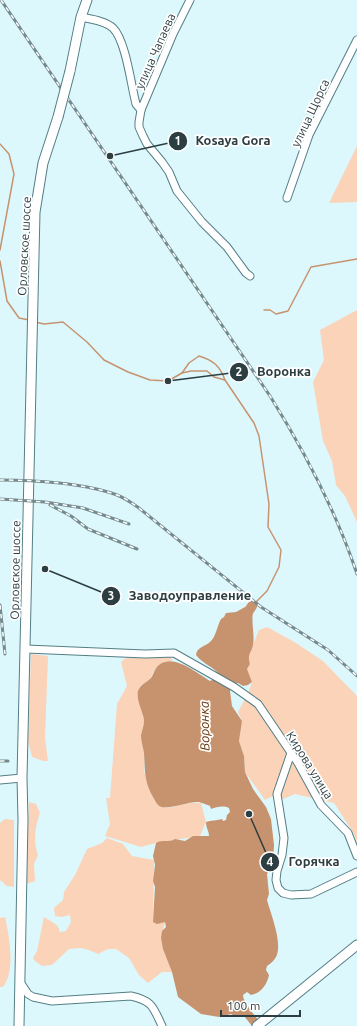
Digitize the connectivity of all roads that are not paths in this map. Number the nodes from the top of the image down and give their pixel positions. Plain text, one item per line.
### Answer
1 (87, 0) edge
2 (190, 0) edge
3 (81, 17) junction
4 (357, 40) edge
5 (141, 110) junction
6 (287, 198) dead end
7 (250, 276) dead end
8 (26, 649) junction
9 (291, 753) junction
10 (22, 778) junction
11 (0, 780) edge
12 (357, 856) edge
13 (357, 872) edge
14 (357, 945) edge
15 (20, 981) junction
16 (19, 1026) edge
17 (162, 1026) edge
18 (257, 1026) edge

1 - 3 main road, Орловское шоссе
2 - 5 street, улица Чапаева
3 - 5 street
3 - 8 main road, Орловское шоссе, bridge
4 - 6 street, улица Щорса
5 - 7 street
8 - 9 street, Кирова улица
8 - 10 main road, Орловское шоссе
9 - 12 street, Кирова улица
9 - 13 street
10 - 11 street
10 - 15 main road, Орловское шоссе
14 - 18 main road
15 - 16 main road, Орловское шоссе
15 - 17 street

